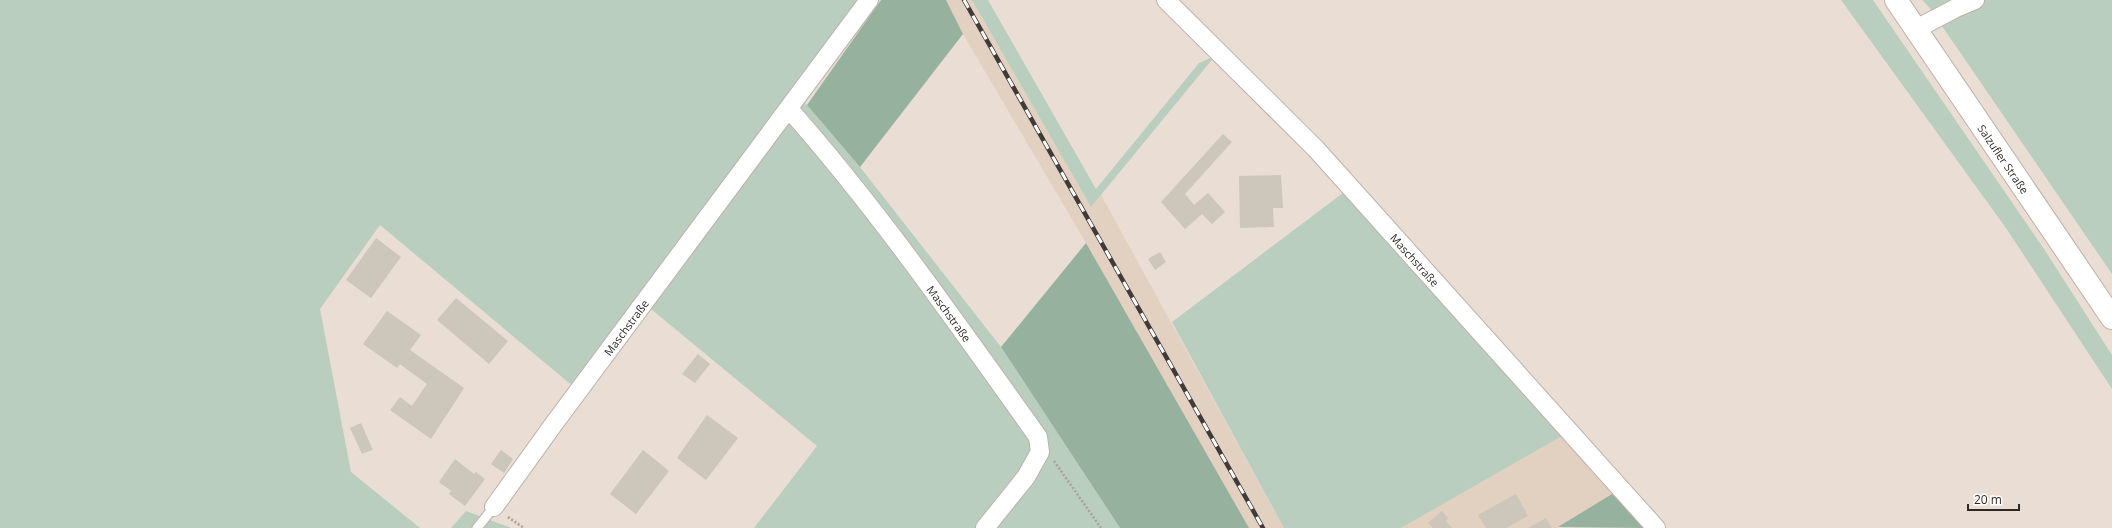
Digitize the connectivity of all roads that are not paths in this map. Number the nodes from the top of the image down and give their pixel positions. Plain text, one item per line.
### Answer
1 (870, 0) edge
2 (1166, 0) edge
3 (1896, 0) edge
4 (1975, 0) edge
5 (1916, 29) junction
6 (789, 109) junction
7 (2112, 318) edge
8 (494, 507) joint
9 (477, 528) edge
10 (985, 528) edge
11 (1656, 528) edge

1 - 6 street, Maschstraße
2 - 11 street, Maschstraße
3 - 5 main road, Salzufler Straße
4 - 5 street
5 - 7 main road, Salzufler Straße
6 - 8 street, Maschstraße
6 - 10 street, Maschstraße
8 - 9 lane

